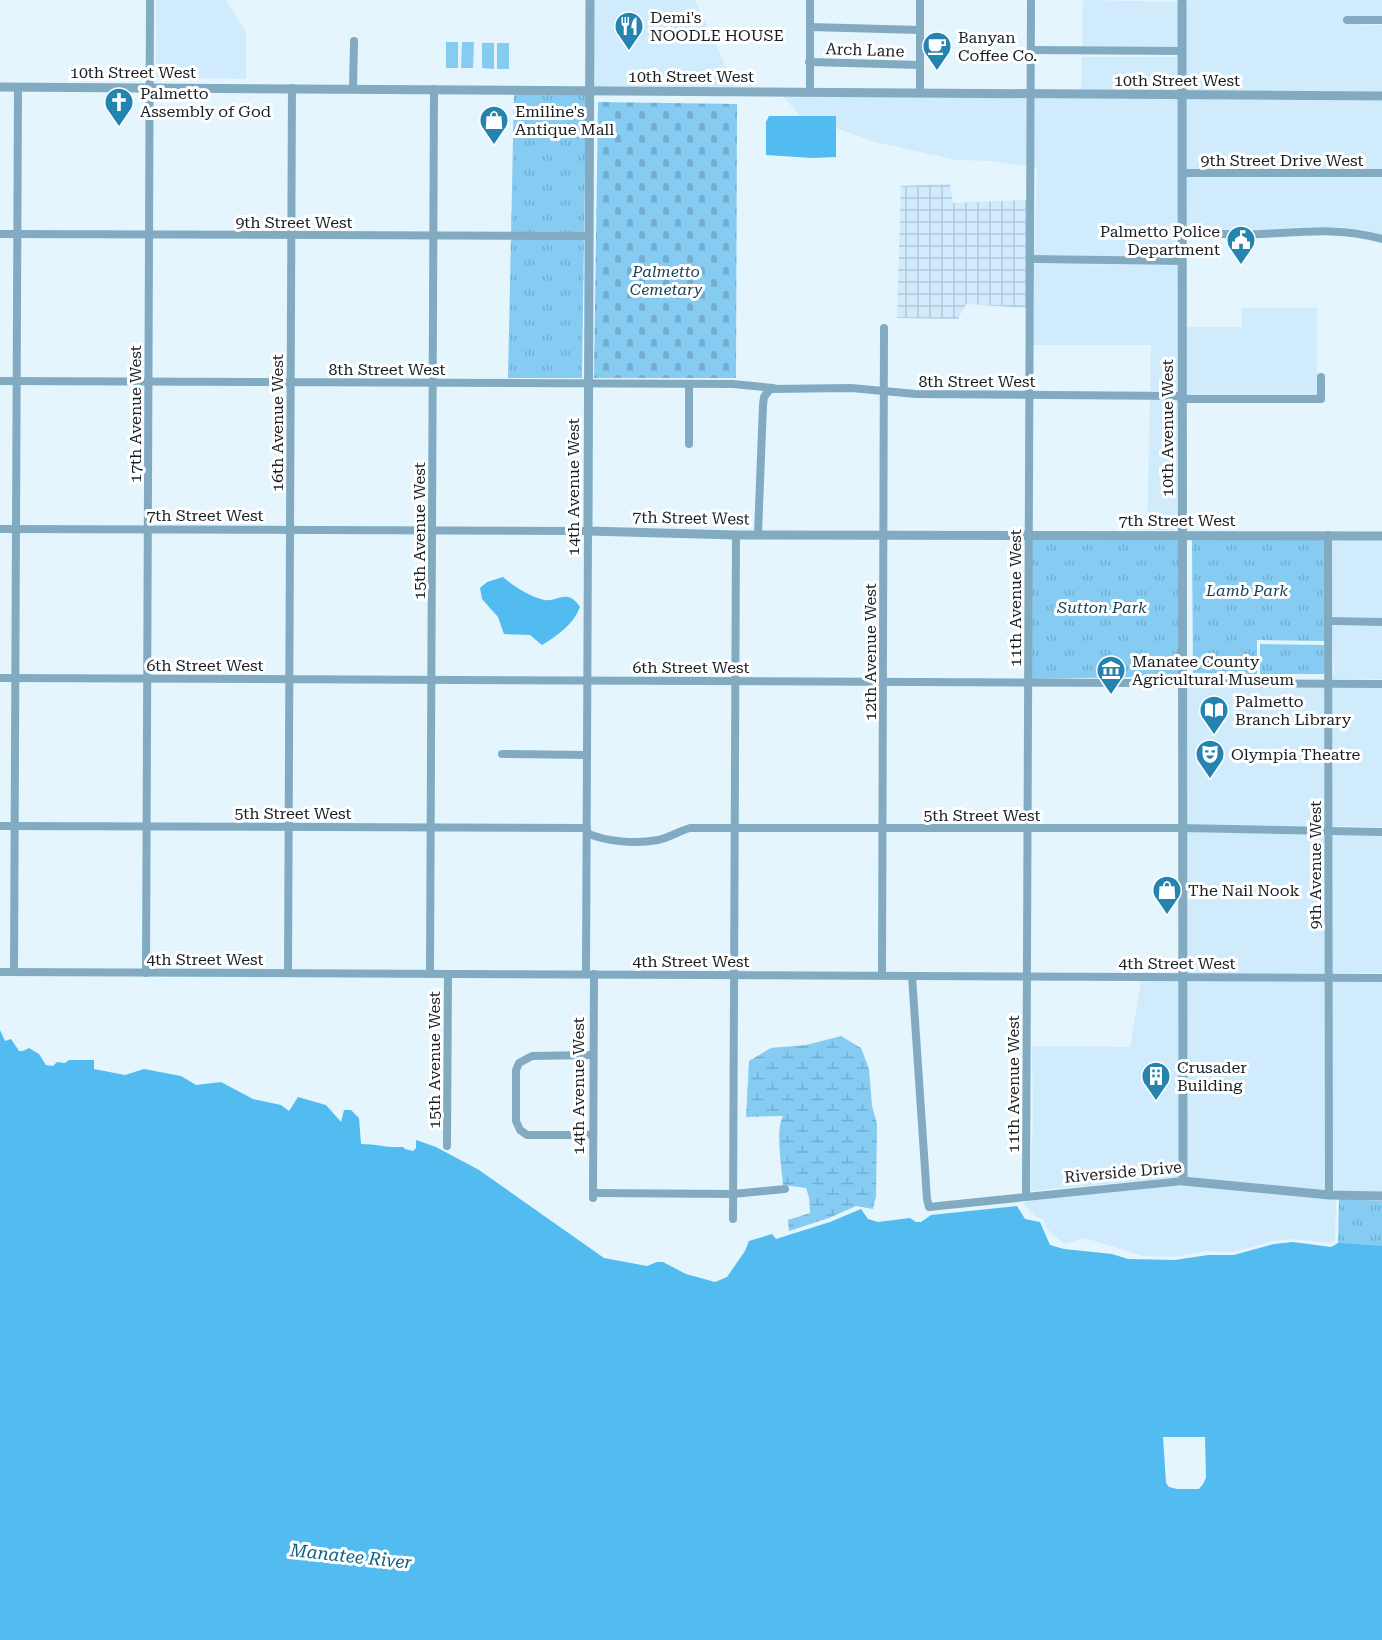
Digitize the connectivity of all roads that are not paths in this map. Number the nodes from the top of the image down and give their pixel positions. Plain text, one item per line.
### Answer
1 (150, 0) edge
2 (590, 0) edge
3 (810, 0) edge
4 (920, 0) edge
5 (1031, 0) edge
6 (1182, 0) edge
7 (1347, 20) dead end
8 (1382, 20) edge
9 (810, 27) junction
10 (920, 30) junction
11 (354, 41) dead end
12 (1031, 50) junction
13 (1182, 51) junction
14 (809, 62) junction
15 (920, 65) junction
16 (0, 87) edge
17 (18, 87) junction
18 (150, 87) junction
19 (292, 88) junction
20 (353, 88) junction
21 (434, 89) junction
22 (589, 90) junction
23 (810, 92) junction
24 (920, 93) junction
25 (1031, 94) junction
26 (1182, 94) junction
27 (1382, 96) edge
28 (1182, 173) junction
29 (1382, 173) edge
30 (1182, 233) junction
31 (0, 234) edge
32 (17, 234) junction
33 (150, 235) junction
34 (291, 235) junction
35 (433, 236) junction
36 (589, 236) junction
37 (1382, 239) edge
38 (1030, 259) junction
39 (1182, 261) junction
40 (885, 328) dead end
41 (1321, 377) dead end
42 (0, 381) edge
43 (17, 381) junction
44 (149, 382) junction
45 (290, 382) junction
46 (433, 383) junction
47 (588, 383) junction
48 (689, 384) junction
49 (772, 388) junction
50 (884, 391) junction
51 (1029, 394) junction
52 (1181, 397) junction
53 (689, 444) dead end
54 (0, 529) edge
55 (16, 529) junction
56 (148, 529) junction
57 (290, 530) junction
58 (432, 531) junction
59 (588, 531) junction
60 (758, 534) junction
61 (736, 535) junction
62 (884, 535) junction
63 (1029, 535) junction
64 (1182, 535) junction
65 (1328, 535) junction
66 (1382, 536) edge
67 (1329, 621) junction
68 (1382, 622) edge
69 (0, 678) edge
70 (15, 678) junction
71 (148, 679) junction
72 (289, 679) junction
73 (431, 680) junction
74 (587, 681) junction
75 (735, 681) junction
76 (883, 682) junction
77 (1028, 682) junction
78 (1182, 683) junction
79 (1329, 683) junction
80 (1382, 684) edge
81 (502, 754) dead end
82 (587, 755) junction
83 (0, 826) edge
84 (15, 826) junction
85 (147, 826) junction
86 (288, 827) junction
87 (431, 827) junction
88 (735, 828) junction
89 (882, 828) junction
90 (1028, 828) junction
91 (1182, 828) junction
92 (1329, 830) junction
93 (587, 831) junction
94 (1382, 832) edge
95 (0, 972) edge
96 (14, 972) junction
97 (146, 972) junction
98 (288, 973) junction
99 (430, 974) junction
100 (448, 974) junction
101 (590, 974) junction
102 (734, 975) junction
103 (882, 975) junction
104 (912, 976) junction
105 (1027, 976) junction
106 (1184, 977) junction
107 (1329, 977) junction
108 (1382, 978) edge
109 (593, 1055) junction
110 (593, 1135) junction
111 (447, 1146) dead end
112 (1183, 1181) junction
113 (785, 1189) dead end
114 (733, 1194) junction
115 (1329, 1195) junction
116 (1026, 1196) junction
117 (1382, 1196) edge
118 (733, 1219) dead end

1 - 18 street, 17th Avenue West
2 - 22 street, 14th Avenue West
3 - 9 street
4 - 10 street
5 - 12 street, 11th Avenue West
6 - 13 street, 10th Avenue West
7 - 8 street
9 - 10 street
9 - 14 street
10 - 15 street
11 - 20 street
12 - 13 street
12 - 25 street, 11th Avenue West
13 - 26 street, 10th Avenue West
14 - 15 street, Arch Lane
14 - 23 street
15 - 24 street
16 - 17 street, 10th Street West
17 - 18 street, 10th Street West
17 - 32 street
18 - 19 street, 10th Street West
18 - 33 street, 17th Avenue West
19 - 20 street, 10th Street West
19 - 34 street, 16th Avenue West
20 - 21 street, 10th Street West
21 - 22 street, 10th Street West
21 - 35 street, 15th Avenue West
22 - 23 street, 10th Street West
22 - 36 street, 14th Avenue West
23 - 24 street, 10th Street West
24 - 25 street, 10th Street West
25 - 26 street, 10th Street West
25 - 38 street, 11th Avenue West
26 - 27 street, 10th Street West
26 - 28 street, 10th Avenue West
28 - 29 street, 9th Street Drive West
28 - 30 street, 10th Avenue West
30 - 37 street
30 - 39 street, 10th Avenue West
31 - 32 street, 9th Street West
32 - 33 street, 9th Street West
32 - 43 street
33 - 34 street, 9th Street West
33 - 44 street, 17th Avenue West
34 - 35 street, 9th Street West
34 - 45 street, 16th Avenue West
35 - 36 street, 9th Street West
35 - 46 street, 15th Avenue West
36 - 47 street, 14th Avenue West
38 - 39 street
38 - 51 street, 11th Avenue West
39 - 52 street, 10th Avenue West
40 - 50 street, 12th Avenue West
41 - 52 street, 8th Street West
42 - 43 street, 8th Street West
43 - 44 street, 8th Street West
43 - 55 street
44 - 45 street, 8th Street West
44 - 56 street, 17th Avenue West
45 - 46 street, 8th Street West
45 - 57 street, 16th Avenue West
46 - 47 street, 8th Street West
46 - 58 street, 15th Avenue West
47 - 48 street, 8th Street West
47 - 59 street, 14th Avenue West
48 - 49 street, 8th Street West
48 - 53 street
49 - 50 street, 8th Street West
49 - 60 street
50 - 51 street, 8th Street West
50 - 62 street, 12th Avenue West
51 - 52 street, 8th Street West
51 - 63 street, 11th Avenue West
52 - 64 street, 10th Avenue West
54 - 55 street, 7th Street West
55 - 56 street, 7th Street West
55 - 70 street
56 - 57 street, 7th Street West
56 - 71 street, 17th Avenue West
57 - 58 street, 7th Street West
57 - 72 street, 16th Avenue West
58 - 59 street, 7th Street West
58 - 73 street, 15th Avenue West
59 - 61 street, 7th Street West
59 - 74 street, 14th Avenue West
60 - 61 street, 7th Street West
60 - 62 street, 7th Street West
61 - 75 street
62 - 63 street, 7th Street West
62 - 76 street, 12th Avenue West
63 - 64 street, 7th Street West
63 - 77 street, 11th Avenue West
64 - 65 street, 7th Street West
64 - 78 street, 10th Avenue West
65 - 66 street, 7th Street West
65 - 67 street, 9th Avenue West
67 - 68 street
67 - 79 street, 9th Avenue West
69 - 70 street, 6th Street West
70 - 71 street, 6th Street West
70 - 84 street
71 - 72 street, 6th Street West
71 - 85 street, 17th Avenue West
72 - 73 street, 6th Street West
72 - 86 street, 16th Avenue West
73 - 74 street, 6th Street West
73 - 87 street, 15th Avenue West
74 - 75 street, 6th Street West
74 - 82 street, 14th Avenue West
75 - 76 street, 6th Street West
75 - 88 street
76 - 77 street, 6th Street West
76 - 89 street, 12th Avenue West
77 - 78 street, 6th Street West
77 - 90 street, 11th Avenue West
78 - 79 street, 6th Street West
78 - 91 street, 10th Avenue West
79 - 80 street, 6th Street West
79 - 92 street, 9th Avenue West
81 - 82 street
82 - 93 street, 14th Avenue West
83 - 84 street, 5th Street West
84 - 85 street, 5th Street West
84 - 96 street
85 - 86 street, 5th Street West
85 - 97 street, 17th Avenue West
86 - 87 street, 5th Street West
86 - 98 street, 16th Avenue West
87 - 93 street, 5th Street West
87 - 99 street, 15th Avenue West
88 - 89 street, 5th Street West
88 - 93 street, 5th Street West
88 - 102 street
89 - 90 street, 5th Street West
89 - 103 street, 12th Avenue West
90 - 91 street, 5th Street West
90 - 105 street, 11th Avenue West
91 - 92 street, 5th Street West
91 - 106 street, 10th Avenue West
92 - 94 street, 5th Street West
92 - 107 street, 9th Avenue West
93 - 101 street, 14th Avenue West
95 - 96 street, 4th Street West
96 - 97 street, 4th Street West
97 - 98 street, 4th Street West
98 - 99 street, 4th Street West
99 - 100 street, 4th Street West
100 - 101 street, 4th Street West
100 - 111 street, 15th Avenue West
101 - 102 street, 4th Street West
101 - 109 street, 14th Avenue West
102 - 103 street, 4th Street West
102 - 114 street
103 - 104 street, 4th Street West
104 - 105 street, 4th Street West
104 - 116 street, Riverside Drive
105 - 106 street, 4th Street West
105 - 116 street, 11th Avenue West
106 - 107 street, 4th Street West
106 - 112 street, 10th Avenue West
107 - 108 street, 4th Street West
107 - 115 street, 9th Avenue West
109 - 110 street, 14th Avenue West
109 - 110 street
110 - 114 street, 14th Avenue West
112 - 115 street, Riverside Drive
112 - 116 street, Riverside Drive
113 - 114 street
114 - 118 street
115 - 117 street, Riverside Drive

